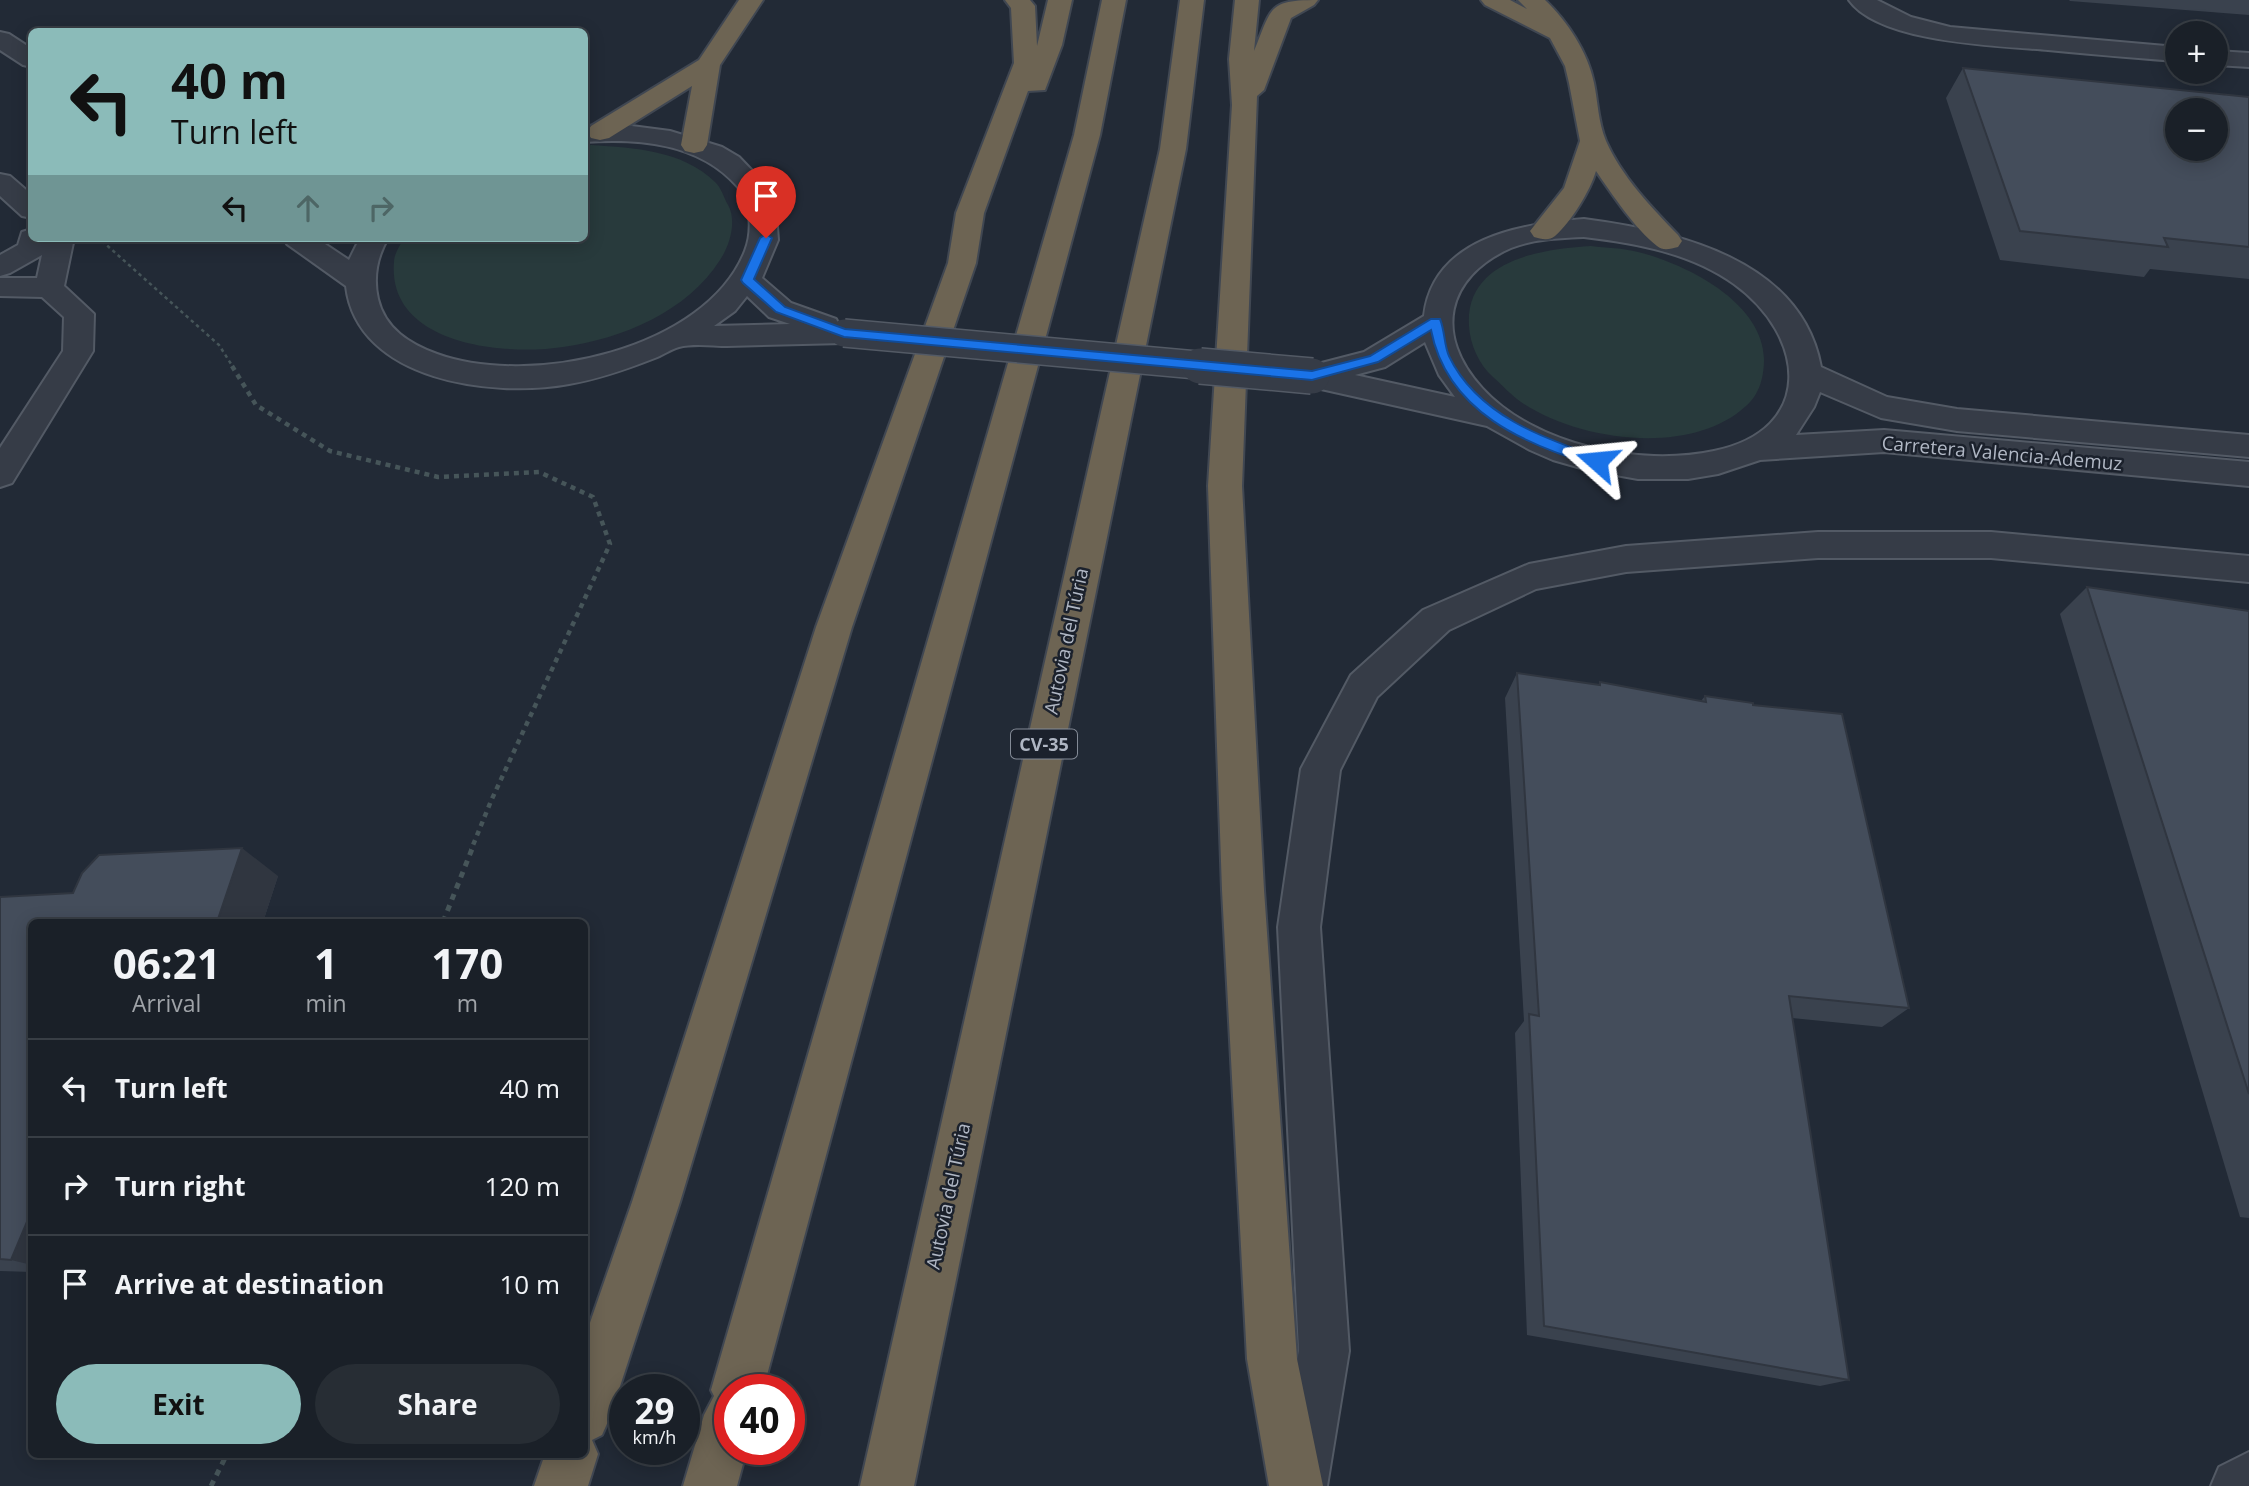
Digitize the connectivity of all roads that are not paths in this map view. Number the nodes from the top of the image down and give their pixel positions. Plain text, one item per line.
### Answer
1 (767, 0) edge
2 (1017, 0) edge
3 (1060, 0) edge
4 (1114, 0) edge
5 (1192, 0) edge
6 (1247, 0) edge
7 (1306, 0) edge
8 (1493, 0) edge
9 (1530, 0) edge
10 (1861, 0) edge
11 (746, 9) edge
12 (1561, 37) junction
13 (0, 39) edge
14 (2165, 53) edge
15 (28, 57) edge
16 (2228, 59) edge
17 (2249, 60) edge
18 (708, 65) junction
19 (1245, 106) junction
20 (592, 133) edge
21 (1593, 141) junction
22 (694, 145) junction
23 (0, 182) edge
24 (28, 206) edge
25 (1544, 231) junction
26 (1668, 241) junction
27 (32, 242) edge
28 (59, 242) edge
29 (303, 242) edge
30 (371, 242) edge
31 (962, 263) junction
32 (0, 267) edge
33 (747, 280) junction
34 (358, 281) junction
35 (0, 287) edge
36 (50, 289) junction
37 (1435, 322) junction
38 (844, 333) junction
39 (679, 337) junction
40 (1808, 374) junction
41 (1312, 376) junction
42 (1496, 417) junction
43 (1961, 434) junction
44 (2249, 446) edge
45 (1755, 449) junction
46 (2249, 474) edge
47 (0, 475) edge
48 (2249, 569) edge
49 (741, 1374) edge
50 (588, 1404) edge
51 (571, 1458) edge
52 (716, 1465) edge
53 (2249, 1479) edge
54 (561, 1486) edge
55 (710, 1486) edge
56 (887, 1486) edge
57 (1298, 1486) edge
58 (2238, 1486) edge

1 - 11 highway
2 - 31 highway
3 - 31 highway
4 - 49 highway
5 - 56 highway, Autovia del Túria / CV-35
6 - 19 highway
7 - 19 highway
8 - 12 highway
9 - 12 highway
10 - 14 street
11 - 18 highway
12 - 21 highway
13 - 15 street
16 - 17 street
18 - 20 highway
18 - 22 highway
19 - 57 highway
20 - 22 street
21 - 25 highway
21 - 26 highway
22 - 33 street
23 - 24 street
25 - 26 street
25 - 37 street
26 - 40 street
27 - 32 street
28 - 36 street
29 - 34 street
30 - 34 street
31 - 50 highway
33 - 38 street
33 - 39 street
34 - 39 street
35 - 36 street
36 - 47 street
37 - 41 street
37 - 42 street
38 - 39 street
38 - 41 street, bridge
40 - 43 street, Carretera Valencia-Ademuz
40 - 45 street
41 - 42 street
42 - 45 street
43 - 44 street, Carretera Valencia-Ademuz
43 - 45 street, Carretera Valencia-Ademuz
43 - 46 street, Carretera Valencia-Ademuz
48 - 57 street
51 - 54 highway
52 - 55 highway
53 - 58 street

